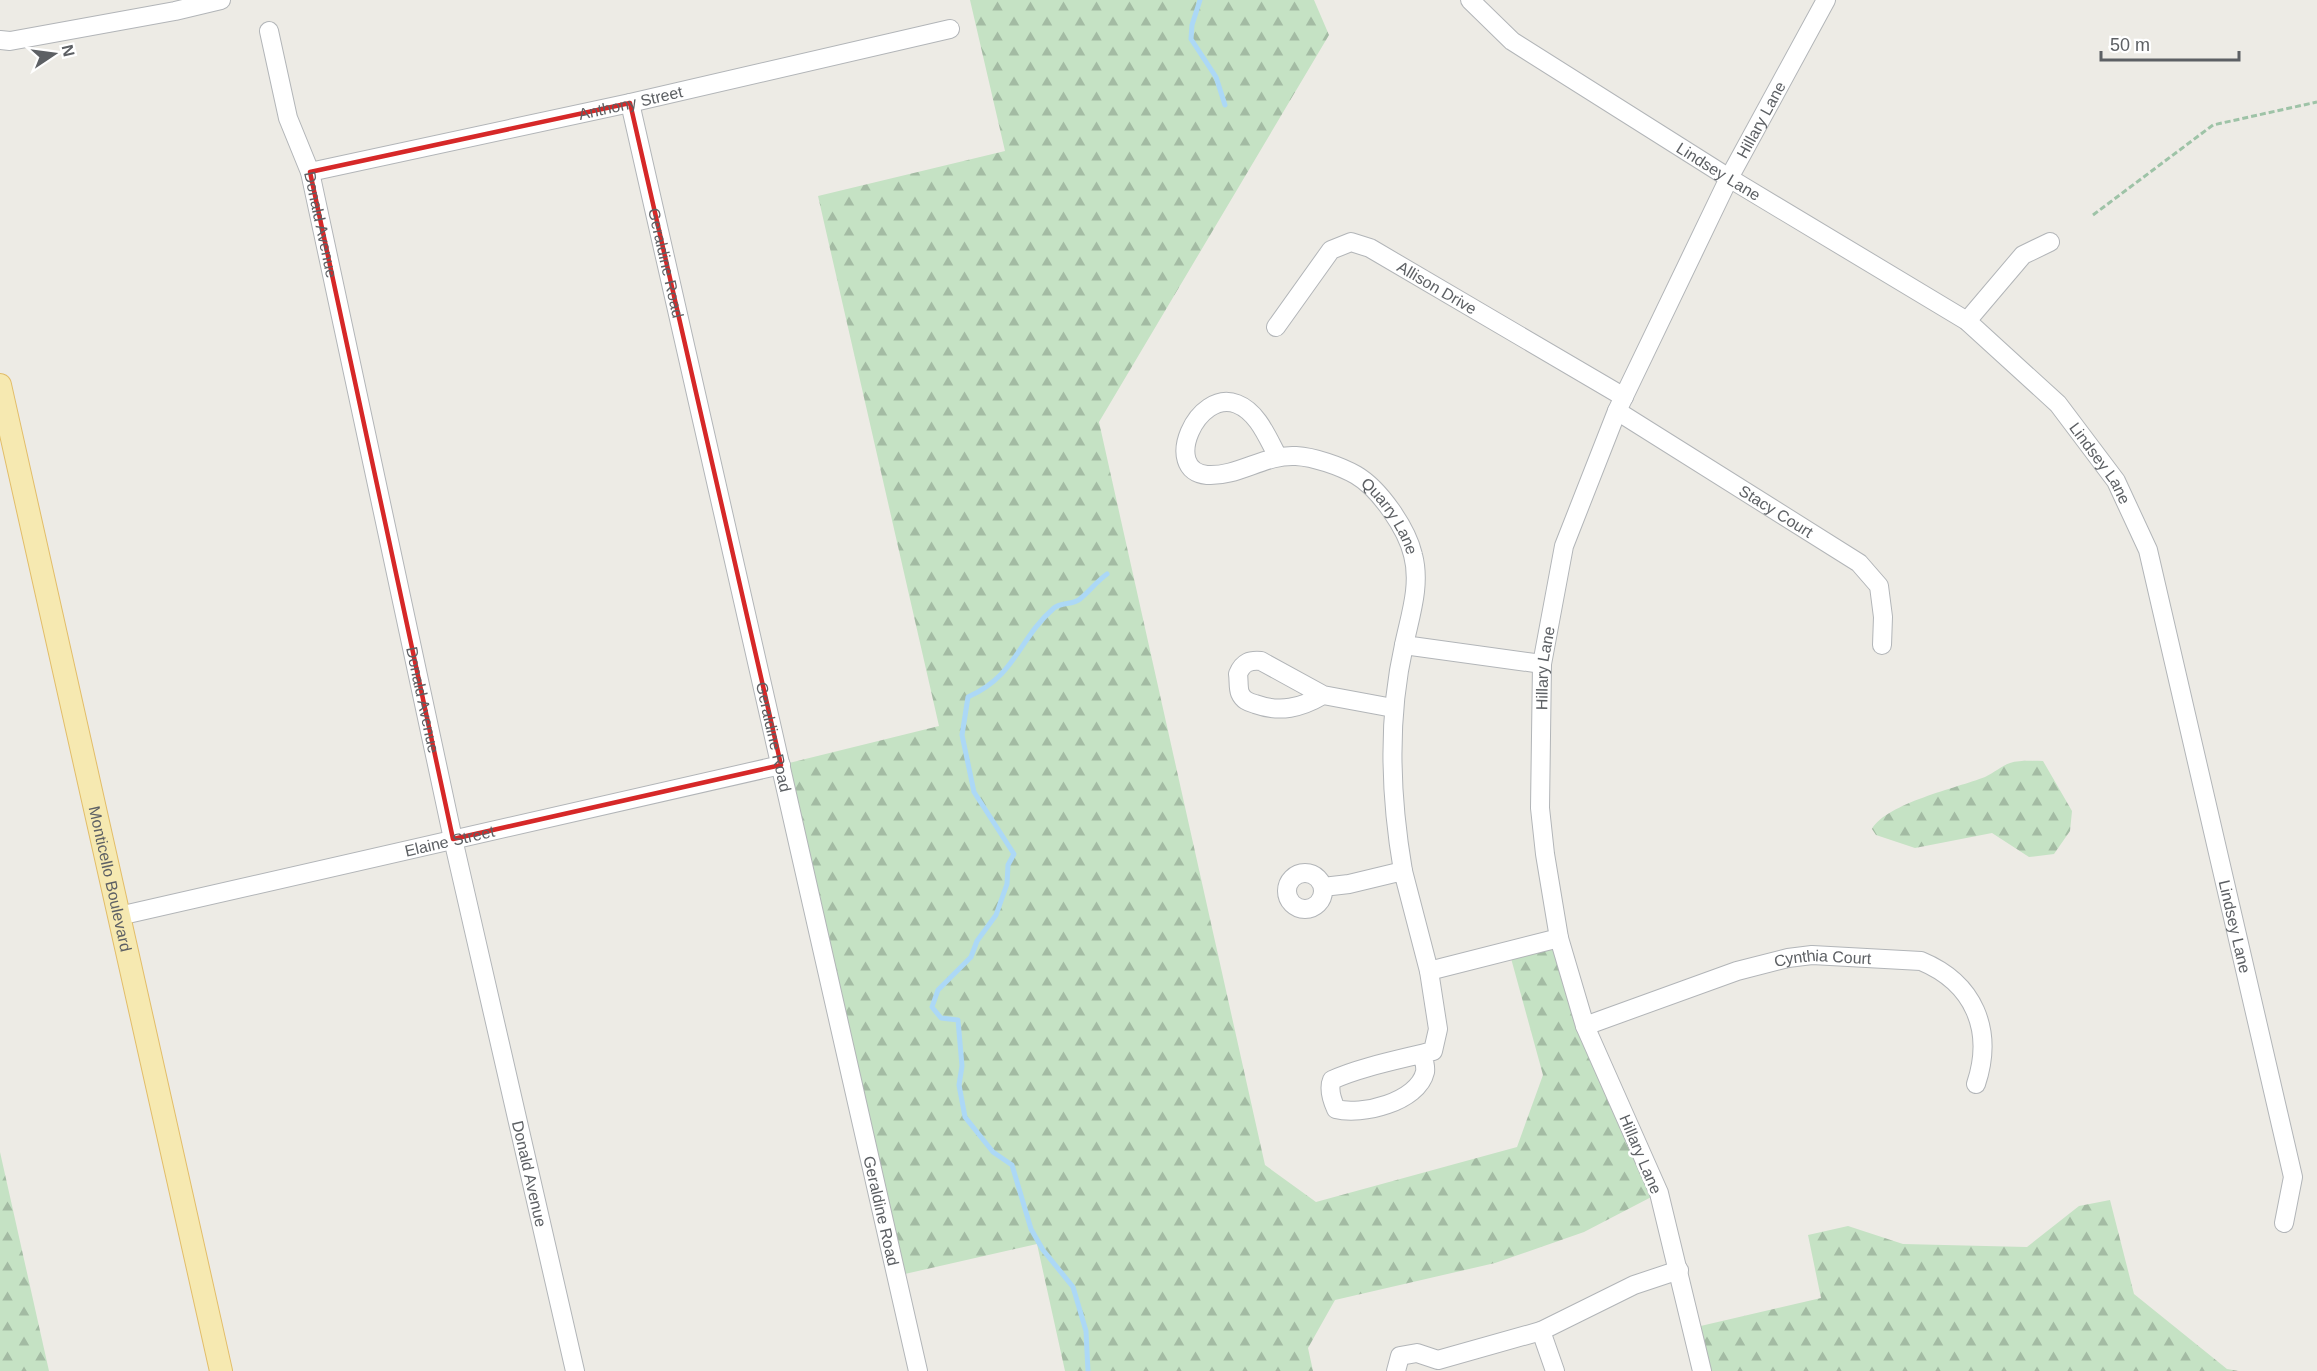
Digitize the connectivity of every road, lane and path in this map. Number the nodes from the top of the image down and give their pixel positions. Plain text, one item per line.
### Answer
1 (221, 0) edge
2 (1470, 0) edge
3 (1826, 0) edge
4 (950, 29) dead end
5 (268, 31) dead end
6 (3, 43) edge
7 (2317, 102) edge
8 (630, 103) junction
9 (310, 172) junction
10 (1729, 178) junction
11 (2093, 215) dead end
12 (2050, 243) dead end
13 (1967, 321) junction
14 (1276, 327) dead end
15 (0, 385) edge
16 (1620, 404) junction
17 (1278, 457) junction
18 (1404, 645) junction
19 (1882, 645) dead end
20 (1542, 664) junction
21 (1323, 695) dead end
22 (1394, 708) junction
23 (781, 765) junction
24 (453, 839) junction
25 (1403, 871) junction
26 (1323, 887) dead end
27 (119, 916) junction
28 (1559, 938) junction
29 (1428, 971) junction
30 (1585, 1026) junction
31 (1422, 1054) junction
32 (1976, 1084) dead end
33 (2284, 1223) dead end
34 (1679, 1270) junction
35 (1541, 1331) junction
36 (1439, 1366) edge
37 (221, 1371) edge
38 (575, 1371) edge
39 (918, 1371) edge
40 (1396, 1371) edge
41 (1555, 1371) edge
42 (1702, 1371) edge

1 - 6 street
2 - 10 street, Lindsey Lane
3 - 10 street, Hillary Lane
4 - 8 street, Anthony Street
5 - 9 street, Donald Avenue
7 - 11 path
8 - 9 street, Anthony Street
8 - 23 street, Geraldine Road
9 - 24 street, Donald Avenue
10 - 13 street, Lindsey Lane
10 - 16 street, Hillary Lane
12 - 13 street
13 - 33 street, Lindsey Lane
14 - 16 street, Allison Drive
15 - 27 main road, Monticello Boulevard
16 - 19 street, Stacy Court
16 - 20 street, Hillary Lane
17 - 17 street, Quarry Lane
17 - 18 street, Quarry Lane
18 - 20 street
18 - 22 street, Quarry Lane
20 - 28 street, Hillary Lane
21 - 22 street
22 - 25 street, Quarry Lane
23 - 24 street, Elaine Street
23 - 39 street, Geraldine Road
24 - 27 street, Elaine Street
24 - 38 street, Donald Avenue
25 - 26 street
25 - 29 street, Quarry Lane
27 - 37 main road, Monticello Boulevard
28 - 29 street
28 - 30 street, Hillary Lane
29 - 31 street, Quarry Lane
30 - 32 street, Cynthia Court
30 - 34 street, Hillary Lane
31 - 31 street
34 - 35 street
34 - 42 street, Hillary Lane
35 - 36 street
35 - 41 street
36 - 40 street

